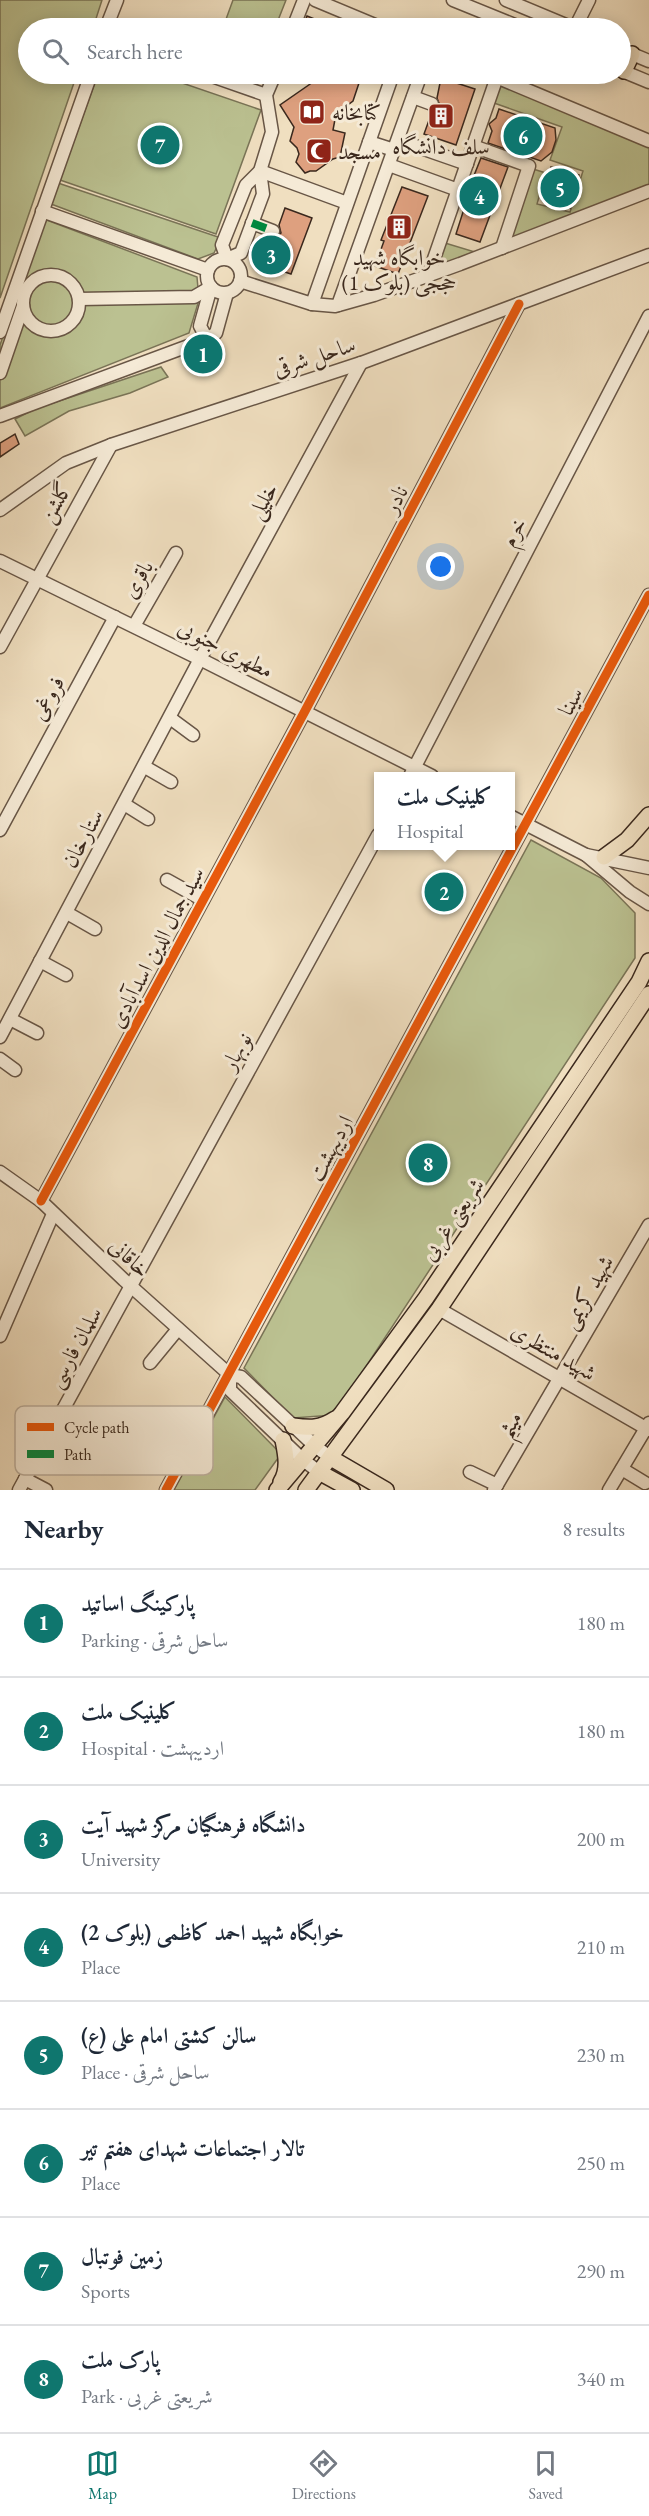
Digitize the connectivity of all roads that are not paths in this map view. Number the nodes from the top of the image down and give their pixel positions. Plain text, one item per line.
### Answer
1 (117, 0) edge
2 (304, 0) edge
3 (315, 0) edge
4 (453, 0) edge
5 (506, 0) edge
6 (589, 0) edge
7 (110, 18) edge
8 (297, 18) edge
9 (358, 18) edge
10 (497, 18) edge
11 (550, 18) edge
12 (579, 18) edge
13 (631, 53) edge
14 (649, 61) edge
15 (631, 74) edge
16 (649, 82) edge
17 (87, 84) edge
18 (235, 84) edge
19 (271, 84) edge
20 (389, 84) edge
21 (418, 84) edge
22 (490, 84) edge
23 (514, 84) edge
24 (266, 95) junction
25 (413, 97) junction
26 (432, 104) dead end
27 (649, 141) edge
28 (369, 142) junction
29 (396, 145) junction
30 (473, 146) junction
31 (467, 164) junction
32 (389, 165) junction
33 (260, 171) junction
34 (458, 190) junction
35 (649, 190) edge
36 (347, 203) junction
37 (42, 211) junction
38 (252, 222) junction
39 (273, 231) dead end
40 (502, 248) junction
41 (649, 255) edge
42 (227, 259) junction
43 (208, 270) junction
44 (428, 276) junction
45 (240, 281) junction
46 (211, 287) junction
47 (227, 293) junction
48 (79, 299) junction
49 (312, 303) junction
50 (519, 304) junction
51 (23, 305) junction
52 (338, 305) junction
53 (649, 316) edge
54 (0, 332) edge
55 (207, 339) junction
56 (361, 363) junction
57 (0, 373) edge
58 (0, 416) edge
59 (111, 445) junction
60 (0, 510) edge
61 (176, 553) dead end
62 (0, 561) edge
63 (36, 578) junction
64 (649, 596) edge
65 (114, 617) junction
66 (134, 626) junction
67 (0, 647) edge
68 (200, 659) junction
69 (305, 711) junction
70 (170, 718) junction
71 (194, 735) dead end
72 (145, 766) junction
73 (412, 772) edge
74 (171, 782) dead end
75 (124, 804) junction
76 (649, 815) edge
77 (148, 819) dead end
78 (515, 819) edge
79 (526, 825) junction
80 (0, 830) edge
81 (374, 842) edge
82 (515, 845) edge
83 (513, 850) edge
84 (586, 855) junction
85 (604, 857) junction
86 (649, 868) edge
87 (166, 880) dead end
88 (203, 900) junction
89 (649, 904) edge
90 (66, 913) junction
91 (94, 929) dead end
92 (40, 961) junction
93 (649, 961) edge
94 (66, 975) dead end
95 (649, 994) edge
96 (10, 1019) junction
97 (38, 1033) dead end
98 (0, 1037) edge
99 (0, 1059) edge
100 (15, 1070) dead end
101 (0, 1172) edge
102 (41, 1201) junction
103 (53, 1214) junction
104 (649, 1225) edge
105 (132, 1287) junction
106 (439, 1309) junction
107 (178, 1329) junction
108 (0, 1336) edge
109 (150, 1363) dead end
110 (230, 1375) junction
111 (561, 1379) junction
112 (65, 1406) edge
113 (213, 1406) edge
114 (342, 1413) junction
115 (293, 1426) junction
116 (648, 1427) edge
117 (284, 1440) junction
118 (315, 1446) junction
119 (331, 1458) junction
120 (302, 1459) junction
121 (622, 1469) junction
122 (319, 1472) junction
123 (470, 1472) dead end
124 (174, 1475) edge
125 (22, 1484) edge
126 (645, 1484) dead end
127 (496, 1488) edge
128 (46, 1490) edge
129 (166, 1490) edge
130 (277, 1490) edge
131 (306, 1490) edge
132 (352, 1490) edge
133 (386, 1490) edge
134 (609, 1490) edge

1 - 7 street
2 - 8 street
3 - 9 street
4 - 10 street
5 - 11 street
6 - 12 street
13 - 14 street
15 - 16 street
17 - 37 street
18 - 24 street
19 - 24 street
20 - 28 street
21 - 25 street
22 - 30 street
23 - 27 street
24 - 33 street
25 - 26 street
25 - 29 street
28 - 29 street
28 - 36 street
29 - 31 street
29 - 32 street
30 - 31 street
30 - 40 street
31 - 34 street
32 - 34 street
32 - 52 street
33 - 36 street
33 - 38 street
33 - 42 street
34 - 44 street
35 - 40 street
36 - 49 street
37 - 43 street
37 - 54 street
38 - 39 street
38 - 42 street
40 - 44 street
41 - 50 street, ساحل شرقی
42 - 43 street
42 - 45 street
43 - 46 street
44 - 52 street
45 - 47 street
45 - 49 street
46 - 47 street
46 - 48 street
46 - 55 street
47 - 55 street
48 - 51 street
48 - 51 street
49 - 52 street
50 - 56 street, ساحل شرقی
50 - 69 street, نادر
51 - 57 street
53 - 73 street, خرم
55 - 58 street
56 - 59 street, ساحل شرقی
56 - 68 street, خلیلی
59 - 60 street, ساحل شرقی
59 - 63 street, گلشن
61 - 66 street, باقری
62 - 63 street, مطهری جنوبی
63 - 65 street, مطهری جنوبی
63 - 67 street, گلشن
64 - 79 street, سینا
65 - 66 street, مطهری جنوبی
65 - 80 street, فروغی
66 - 68 street, مطهری جنوبی
68 - 69 street, مطهری جنوبی
68 - 70 street, ستارخان
69 - 73 street, مطهری جنوبی
69 - 88 street, سید جمال الدین اسدآبادی
70 - 71 street
70 - 72 street, ستارخان
72 - 74 street
72 - 75 street, ستارخان
75 - 77 street
75 - 90 street, ستارخان
76 - 85 main road
78 - 79 street
79 - 82 street, اردیبهشت
79 - 84 street
81 - 105 street, نوبهار
83 - 110 street, اردیبهشت
84 - 85 street
84 - 89 street
85 - 86 street
87 - 88 street
88 - 102 street, سید جمال الدین اسدآبادی
90 - 91 street
90 - 92 street, ستارخان
92 - 94 street
92 - 96 street, ستارخان
93 - 114 main road, شریعتی غربی
95 - 106 main road, شریعتی غربی
96 - 97 street
96 - 98 street, ستارخان
99 - 100 street
101 - 102 street, خاقانی
102 - 103 street, خاقانی
103 - 105 street, خاقانی
103 - 108 street
104 - 111 street, شهید کریمی
105 - 107 street, خاقانی
105 - 112 street, سلمان فارسی
106 - 111 street, شهید منتظری
106 - 119 main road, شریعتی غربی
107 - 109 street
107 - 110 street, خاقانی
110 - 113 street, اردیبهشت
110 - 115 street, خاقانی
110 - 117 street, خاقانی
111 - 116 street, شهید منتظری
111 - 127 street, میثم
114 - 115 main road
114 - 118 main road, شریعتی غربی
115 - 118 street, خاقانی
116 - 121 street
117 - 120 street, خاقانی
117 - 130 main road
118 - 119 street, خاقانی
118 - 120 main road, شریعتی غربی
119 - 122 main road, شریعتی غربی
119 - 133 main road
120 - 122 street, خاقانی
120 - 130 main road, شریعتی غربی
121 - 126 street
121 - 134 street
122 - 131 main road, شریعتی غربی
122 - 132 main road
123 - 127 street
124 - 129 street, اردیبهشت
125 - 128 street

